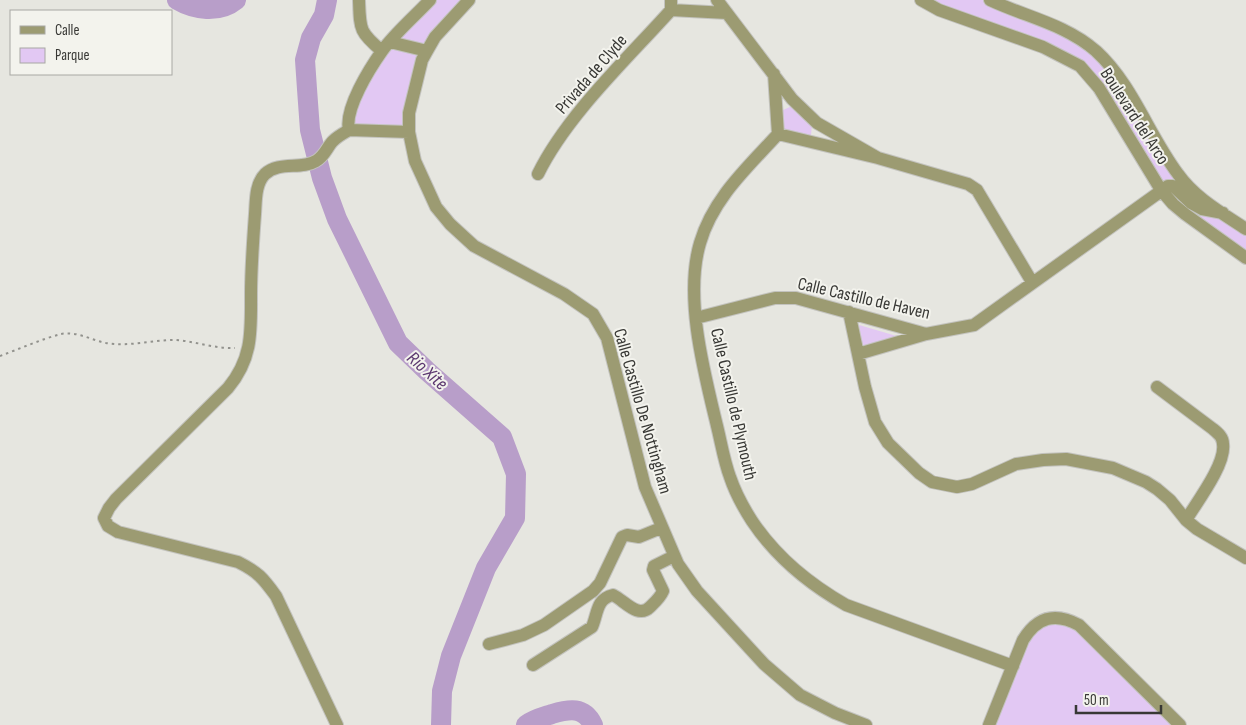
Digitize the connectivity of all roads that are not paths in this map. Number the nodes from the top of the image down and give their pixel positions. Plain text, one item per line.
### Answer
1 (359, 0) edge
2 (430, 0) edge
3 (469, 0) edge
4 (717, 0) edge
5 (921, 0) edge
6 (990, 0) edge
7 (671, 5) edge
8 (727, 13) junction
9 (386, 46) junction
10 (427, 51) junction
11 (774, 74) junction
12 (349, 130) junction
13 (409, 132) junction
14 (778, 134) junction
15 (878, 158) junction
16 (538, 174) dead end
17 (1162, 190) junction
18 (1223, 213) junction
19 (1246, 229) edge
20 (1246, 258) edge
21 (1032, 282) junction
22 (849, 312) junction
23 (696, 318) junction
24 (926, 334) junction
25 (858, 354) junction
26 (1157, 387) dead end
27 (1186, 520) junction
28 (661, 528) junction
29 (674, 556) junction
30 (1246, 558) edge
31 (489, 644) dead end
32 (533, 665) dead end
33 (1013, 666) junction
34 (336, 725) edge
35 (866, 725) edge
36 (989, 725) edge
37 (1180, 725) edge

1 - 9 street
2 - 9 street
3 - 10 street
4 - 8 street
5 - 17 street, Boulevard del Arco
6 - 18 street, Boulevard del Arco
7 - 8 street
7 - 16 street, Privada de Clyde
8 - 11 street
9 - 10 street
9 - 12 street
10 - 13 street
11 - 14 street
11 - 15 street
12 - 13 street
12 - 34 street
13 - 28 street, Calle Castillo De Nottingham
14 - 15 street
14 - 23 street, Calle Castillo de Plymouth
15 - 21 street
17 - 18 street
17 - 20 street, Boulevard del Arco
17 - 21 street, Calle Castillo de Haven
18 - 19 street, Boulevard del Arco
21 - 24 street, Calle Castillo de Haven
22 - 23 street, Calle Castillo de Haven
22 - 24 street, Calle Castillo de Haven
22 - 25 street
23 - 33 street, Calle Castillo de Plymouth
24 - 25 street, Calle Castillo de Haven
25 - 27 street
26 - 27 street
27 - 30 street
28 - 29 street, Calle Castillo De Nottingham
28 - 31 street
29 - 32 street
29 - 35 street, Calle Castillo De Nottingham
33 - 36 street
33 - 37 street

